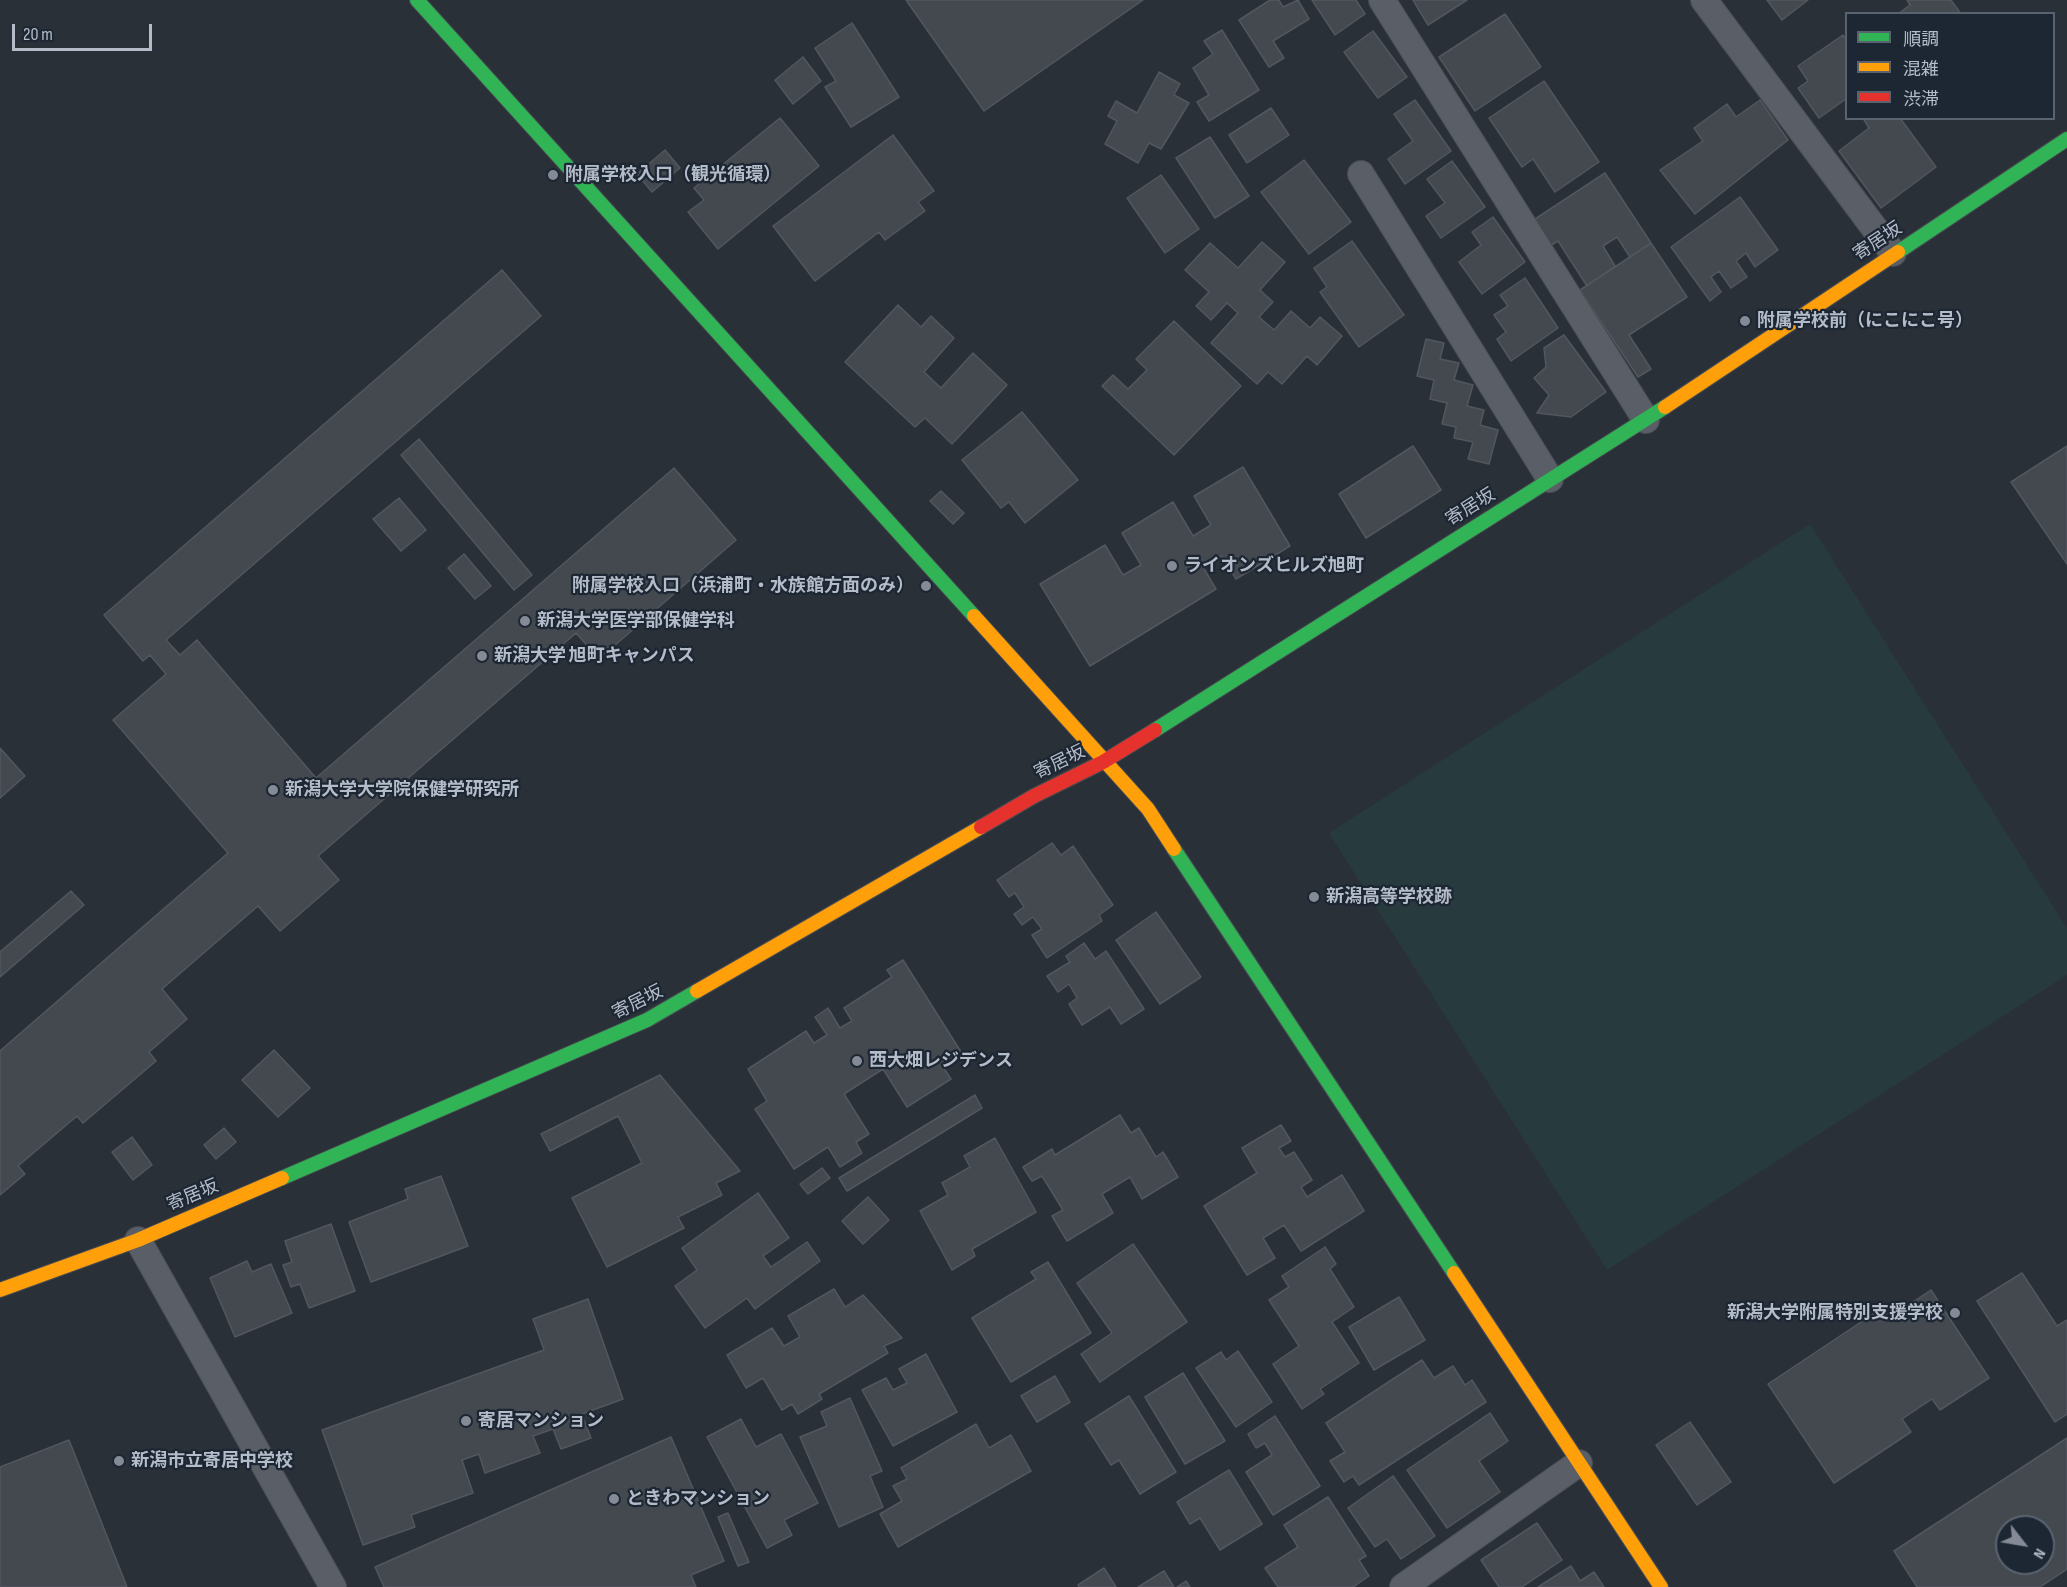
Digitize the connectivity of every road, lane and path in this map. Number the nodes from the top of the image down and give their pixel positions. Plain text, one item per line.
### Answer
1 (417, 0) edge
2 (1382, 0) edge
3 (1704, 0) edge
4 (2067, 139) edge
5 (1361, 174) dead end
6 (1893, 253) junction
7 (1646, 420) junction
8 (1550, 479) junction
9 (1103, 762) junction
10 (138, 1240) junction
11 (0, 1290) edge
12 (1579, 1463) junction
13 (333, 1587) edge
14 (1403, 1587) edge
15 (1661, 1587) edge

1 - 9 street
2 - 7 lane
3 - 6 lane
4 - 6 street, 寄居坂
5 - 8 lane
6 - 7 street, 寄居坂
7 - 8 street, 寄居坂
8 - 9 street, 寄居坂
9 - 10 street, 寄居坂
9 - 12 street
10 - 11 street, 寄居坂
10 - 13 lane
12 - 14 lane
12 - 15 street

